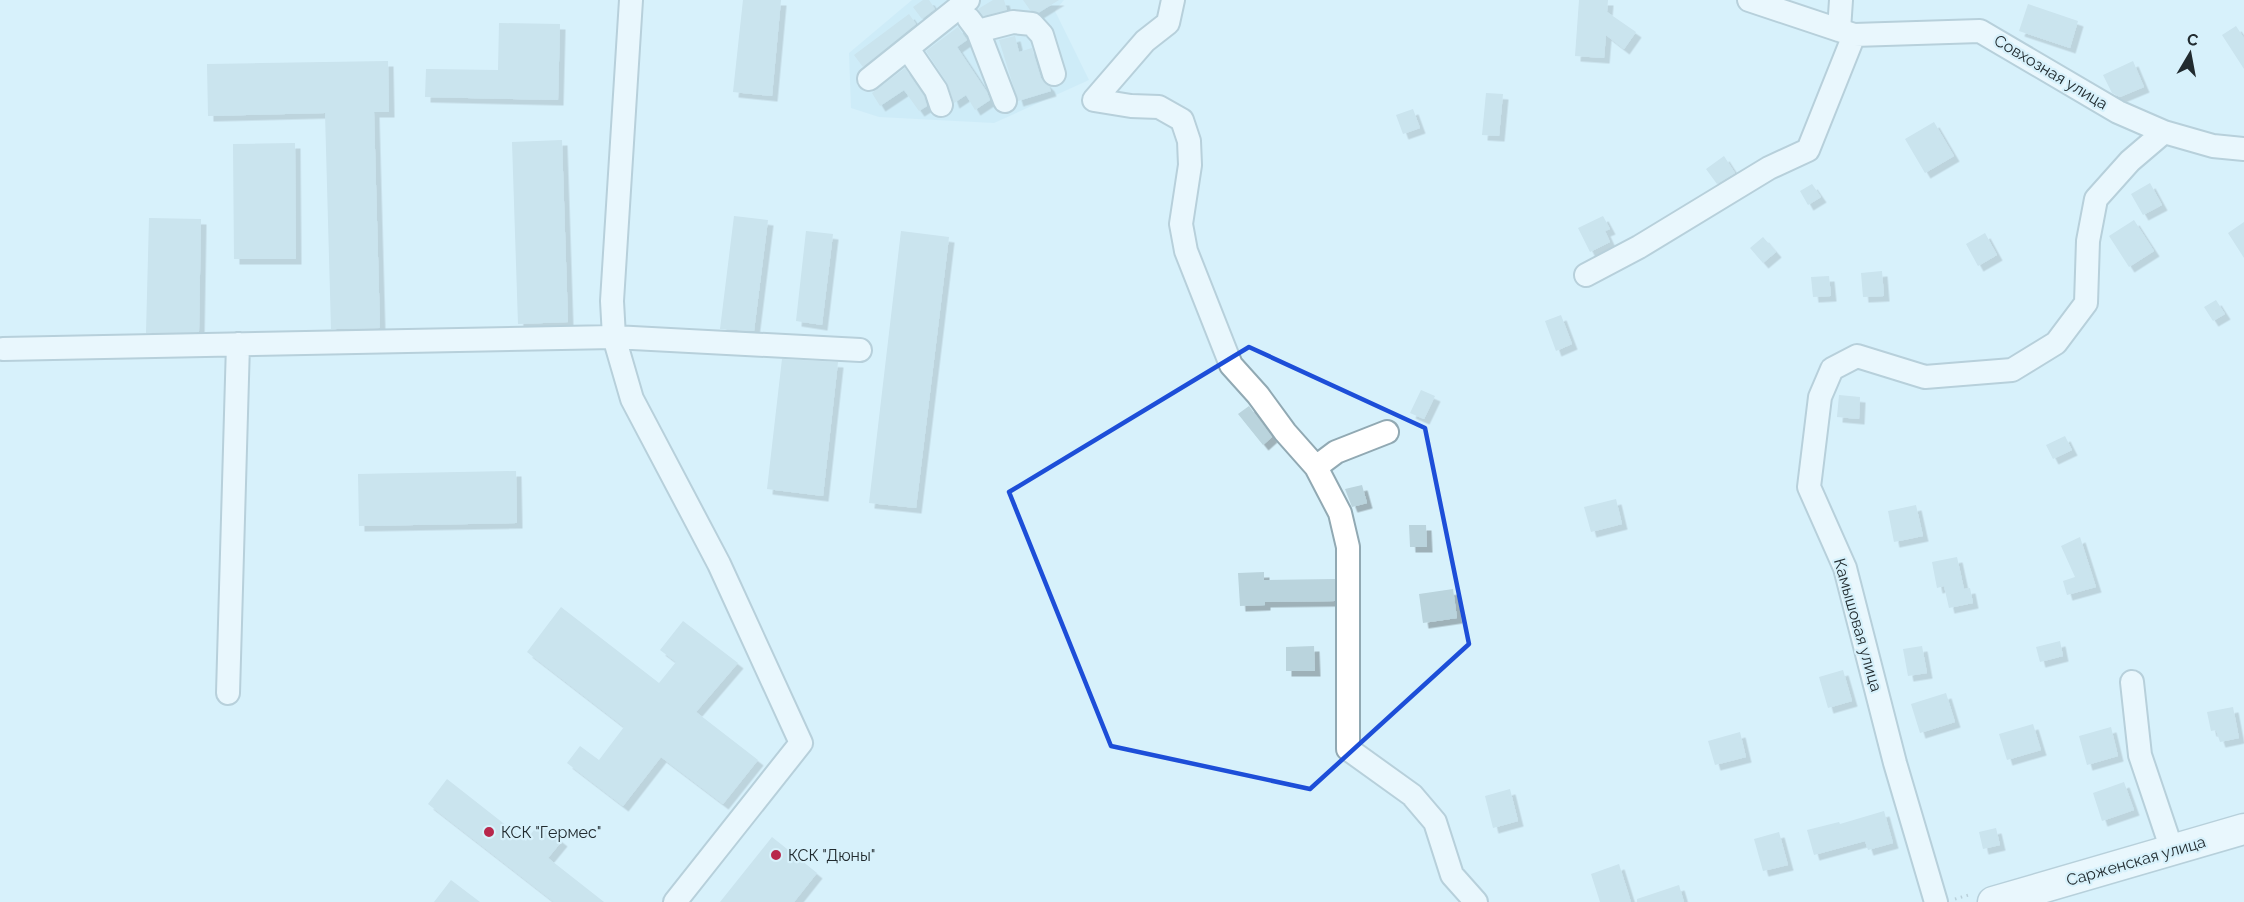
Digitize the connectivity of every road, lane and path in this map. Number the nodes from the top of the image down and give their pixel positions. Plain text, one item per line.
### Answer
1 (632, 0) edge
2 (1173, 0) edge
3 (1749, 0) edge
4 (1841, 0) edge
5 (964, 3) edge
6 (978, 31) junction
7 (1847, 33) junction
8 (908, 49) junction
9 (1054, 75) dead end
10 (869, 79) dead end
11 (1005, 101) dead end
12 (941, 105) dead end
13 (2164, 132) junction
14 (2244, 149) edge
15 (1586, 275) dead end
16 (614, 337) junction
17 (237, 344) junction
18 (3, 349) dead end
19 (860, 350) dead end
20 (1387, 432) dead end
21 (1316, 467) junction
22 (2132, 682) dead end
23 (228, 693) dead end
24 (2244, 830) edge
25 (2172, 850) junction
26 (675, 902) edge
27 (1476, 902) edge
28 (1936, 902) edge
29 (1993, 902) edge

1 - 16 street
2 - 21 street
3 - 7 street, Совхозная улица
4 - 7 street
5 - 6 street
5 - 8 street
6 - 9 street
6 - 11 street
7 - 13 street, Совхозная улица
7 - 15 street
8 - 10 street
8 - 12 street
13 - 14 street, Совхозная улица
13 - 28 street, Камышовая улица
16 - 17 street
16 - 19 street
16 - 26 street
17 - 18 street
17 - 23 street
20 - 21 street
21 - 27 street
22 - 25 street
24 - 25 main road, Сарженская улица
25 - 29 main road, Сарженская улица

